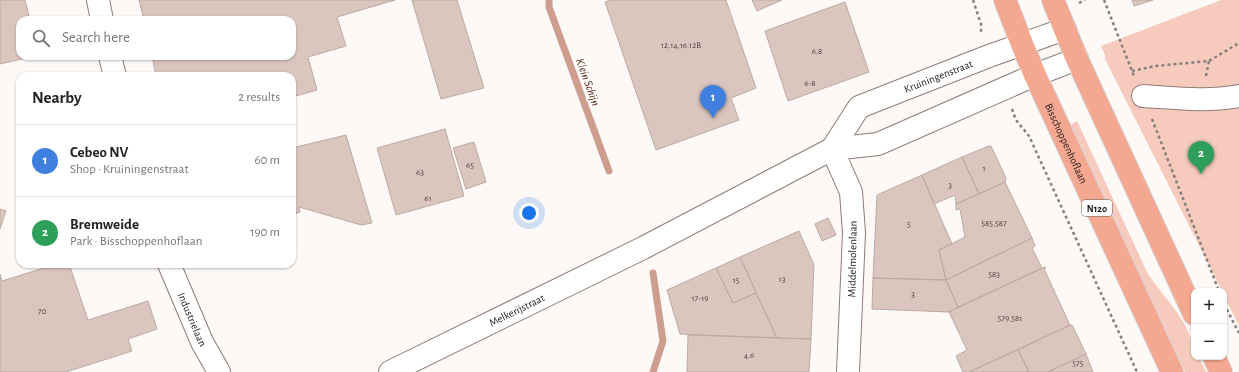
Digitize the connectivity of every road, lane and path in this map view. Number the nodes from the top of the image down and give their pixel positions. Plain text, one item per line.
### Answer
1 (98, 0) edge
2 (973, 0) edge
3 (1005, 0) edge
4 (1053, 0) edge
5 (1104, 0) edge
6 (101, 16) edge
7 (981, 24) dead end
8 (1065, 29) junction
9 (1239, 43) edge
10 (1022, 44) junction
11 (1078, 59) junction
12 (111, 60) edge
13 (1132, 71) junction
14 (114, 72) edge
15 (1035, 75) junction
16 (1004, 89) junction
17 (1141, 92) junction
18 (1239, 96) edge
19 (832, 149) junction
20 (643, 248) joint
21 (171, 268) edge
22 (1218, 288) edge
23 (1191, 307) edge
24 (1227, 310) edge
25 (1239, 333) edge
26 (1215, 360) edge
27 (219, 372) edge
28 (390, 372) edge
29 (848, 372) edge
30 (1137, 372) edge
31 (1172, 372) edge
32 (1221, 372) edge

1 - 6 street
2 - 7 path
3 - 10 main road, Bisschoppenhoflaan / N120
4 - 8 main road
5 - 13 path
8 - 10 street, Kruiningenstraat
8 - 11 main road
9 - 13 path
10 - 15 main road, Bisschoppenhoflaan / N120
10 - 19 street, Kruiningenstraat
11 - 15 street, Kruiningenstraat
11 - 23 main road
12 - 14 street
13 - 17 path
15 - 16 street, Kruiningenstraat
15 - 31 main road, Bisschoppenhoflaan / N120
16 - 19 street, Kruiningenstraat
16 - 30 path
17 - 18 street
17 - 22 path
19 - 20 street, Kruiningenstraat
19 - 29 street, Middelmolenlaan
20 - 28 street, Melkerijstraat
21 - 27 street, Industrielaan
24 - 25 path
26 - 32 main road

